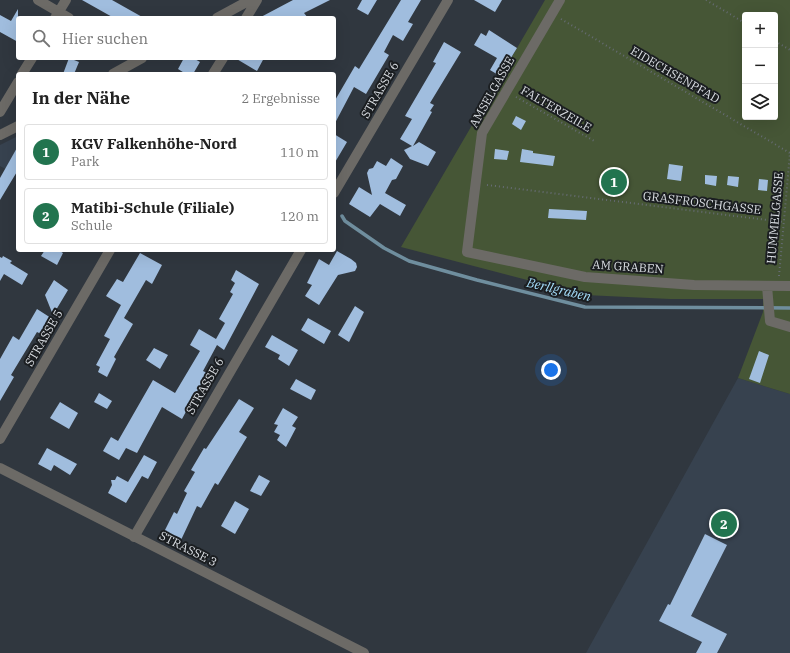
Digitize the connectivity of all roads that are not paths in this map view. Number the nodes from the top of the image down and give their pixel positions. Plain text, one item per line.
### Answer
1 (38, 0) edge
2 (66, 0) edge
3 (250, 0) edge
4 (256, 0) edge
5 (448, 0) edge
6 (560, 0) edge
7 (57, 15) edge
8 (221, 16) edge
9 (247, 16) edge
10 (31, 60) edge
11 (136, 60) edge
12 (222, 60) edge
13 (23, 72) edge
14 (116, 72) edge
15 (214, 72) edge
16 (16, 85) edge
17 (0, 112) edge
18 (16, 127) edge
19 (0, 135) edge
20 (336, 190) edge
21 (109, 252) edge
22 (300, 252) edge
23 (467, 252) joint
24 (767, 286) junction
25 (790, 286) edge
26 (790, 327) edge
27 (0, 439) edge
28 (0, 468) edge
29 (134, 537) junction
30 (364, 653) edge

1 - 7 street
2 - 7 street
3 - 8 street
4 - 9 street
5 - 20 street, STRASSE 6
6 - 23 street, AMSELGASSE
10 - 13 street
11 - 14 street
12 - 15 street
16 - 17 street
18 - 19 street
21 - 27 street, STRASSE 5
22 - 29 street, STRASSE 6
23 - 24 street, AM GRABEN
24 - 25 street, AM GRABEN
24 - 26 street
28 - 29 street, STRASSE 3
29 - 30 street, STRASSE 3

